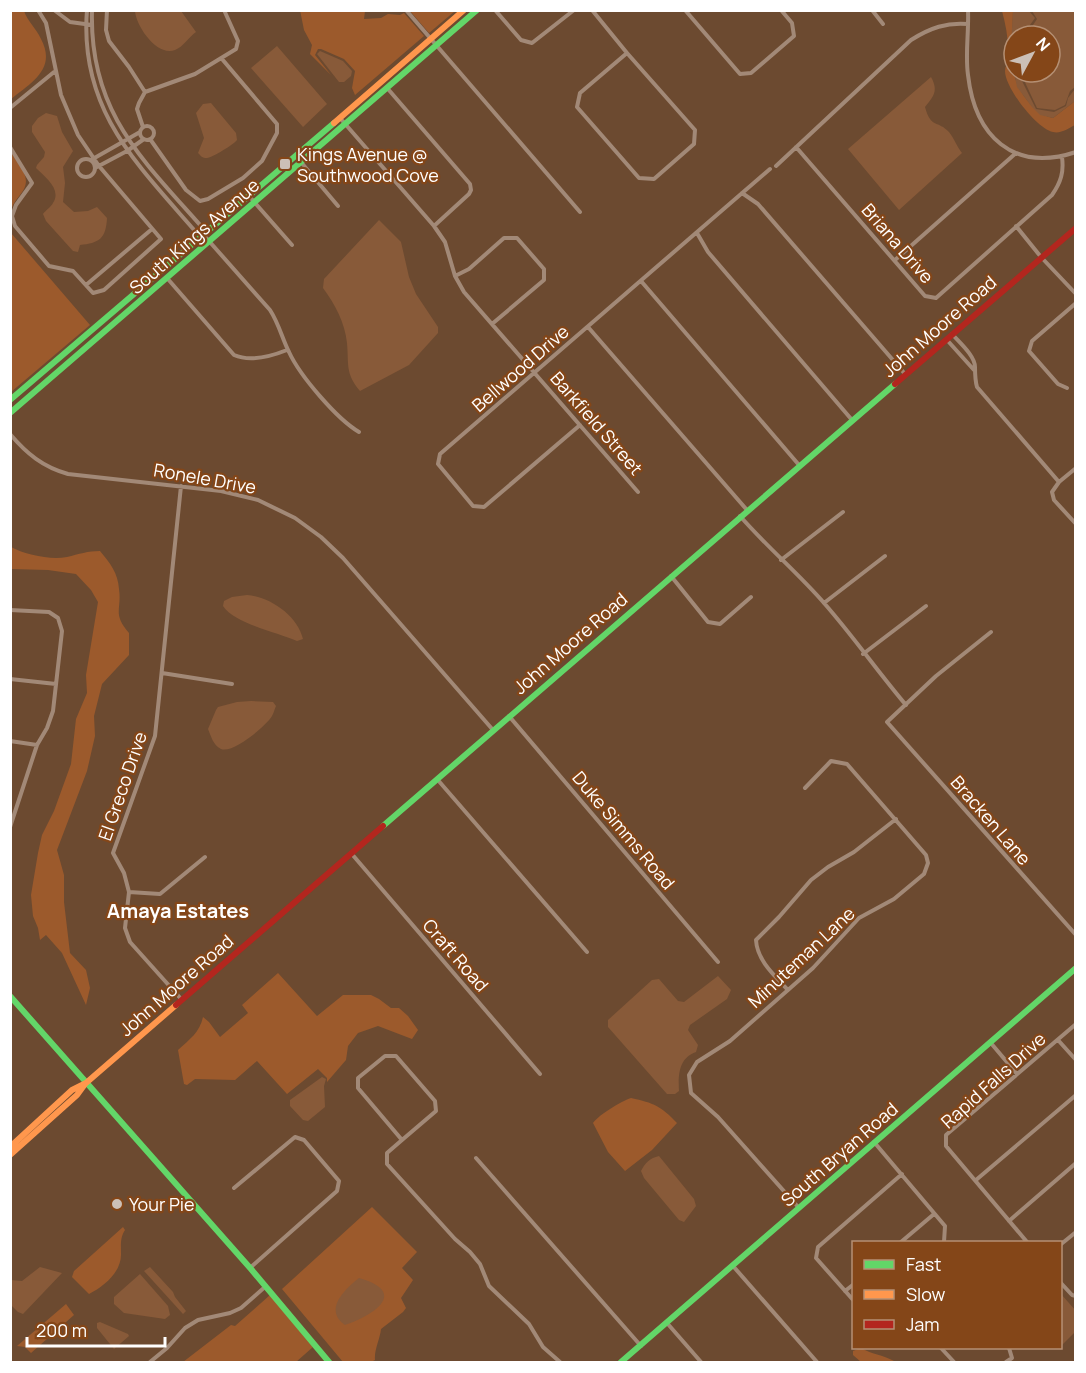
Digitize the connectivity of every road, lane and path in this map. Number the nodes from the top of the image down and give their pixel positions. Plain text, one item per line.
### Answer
1 (38, 10) edge
2 (54, 10) edge
3 (87, 10) edge
4 (93, 10) edge
5 (107, 10) edge
6 (224, 10) edge
7 (406, 10) edge
8 (464, 10) edge
9 (477, 10) edge
10 (495, 10) edge
11 (574, 10) edge
12 (592, 10) edge
13 (685, 10) edge
14 (781, 10) edge
15 (872, 10) edge
16 (968, 10) edge
17 (86, 24) junction
18 (883, 24) dead end
19 (969, 24) junction
20 (92, 25) junction
21 (431, 40) junction
22 (436, 46) junction
23 (627, 53) junction
24 (222, 59) junction
25 (55, 72) junction
26 (388, 89) junction
27 (145, 93) junction
28 (10, 108) edge
29 (340, 118) junction
30 (346, 125) junction
31 (143, 127) junction
32 (140, 132) junction
33 (147, 139) junction
34 (128, 140) junction
35 (122, 144) junction
36 (10, 147) edge
37 (133, 147) junction
38 (796, 147) junction
39 (127, 151) junction
40 (1076, 152) edge
41 (1016, 153) junction
42 (296, 156) junction
43 (1062, 157) junction
44 (93, 160) junction
45 (302, 163) junction
46 (776, 166) dead end
47 (97, 167) junction
48 (770, 169) dead end
49 (742, 193) junction
50 (249, 196) junction
51 (255, 203) junction
52 (338, 206) dead end
53 (580, 212) dead end
54 (434, 225) junction
55 (1016, 226) junction
56 (1076, 228) edge
57 (152, 229) junction
58 (697, 233) junction
59 (203, 234) junction
60 (210, 242) junction
61 (292, 245) dead end
62 (1041, 257) junction
63 (895, 260) junction
64 (455, 276) junction
65 (167, 278) junction
66 (641, 281) junction
67 (86, 285) junction
68 (1076, 294) edge
69 (1076, 303) edge
70 (492, 324) junction
71 (588, 327) junction
72 (952, 334) junction
73 (947, 340) junction
74 (287, 350) junction
75 (975, 371) junction
76 (535, 372) junction
77 (906, 375) junction
78 (1067, 388) dead end
79 (10, 400) edge
80 (10, 413) edge
81 (852, 420) junction
82 (580, 425) junction
83 (359, 432) dead end
84 (10, 434) edge
85 (799, 465) junction
86 (1076, 468) edge
87 (1059, 482) junction
88 (181, 486) junction
89 (638, 492) dead end
90 (747, 510) junction
91 (843, 512) dead end
92 (740, 516) junction
93 (1076, 524) edge
94 (885, 556) dead end
95 (781, 560) junction
96 (671, 576) junction
97 (751, 597) dead end
98 (824, 603) junction
99 (926, 606) dead end
100 (10, 610) edge
101 (991, 632) dead end
102 (863, 654) junction
103 (162, 672) junction
104 (10, 679) edge
105 (56, 684) junction
106 (232, 684) dead end
107 (906, 705) junction
108 (509, 716) junction
109 (493, 730) junction
110 (10, 741) edge
111 (37, 746) junction
112 (437, 779) junction
113 (805, 788) dead end
114 (896, 819) junction
115 (10, 826) edge
116 (351, 853) junction
117 (205, 857) dead end
118 (129, 892) junction
119 (1076, 935) edge
120 (587, 952) dead end
121 (718, 962) dead end
122 (1076, 968) edge
123 (788, 990) junction
124 (10, 996) edge
125 (182, 1000) junction
126 (1076, 1024) edge
127 (1058, 1040) junction
128 (990, 1042) junction
129 (1076, 1060) edge
130 (540, 1074) dead end
131 (1017, 1074) junction
132 (86, 1083) junction
133 (1076, 1095) edge
134 (402, 1140) junction
135 (874, 1143) junction
136 (10, 1147) edge
137 (10, 1155) edge
138 (476, 1158) dead end
139 (1076, 1162) edge
140 (902, 1174) junction
141 (976, 1180) junction
142 (234, 1188) dead end
143 (800, 1209) junction
144 (934, 1214) junction
145 (1009, 1221) junction
146 (1076, 1232) edge
147 (902, 1241) edge
148 (944, 1241) edge
149 (1026, 1241) edge
150 (1062, 1243) edge
151 (733, 1266) junction
152 (251, 1267) junction
153 (1062, 1284) edge
154 (266, 1286) junction
155 (852, 1286) edge
156 (845, 1291) junction
157 (1076, 1296) edge
158 (852, 1299) edge
159 (667, 1323) junction
160 (641, 1346) junction
161 (943, 1349) edge
162 (1010, 1349) edge
163 (150, 1362) edge
164 (329, 1362) edge
165 (560, 1362) edge
166 (621, 1362) edge
167 (701, 1362) edge
168 (817, 1362) edge
169 (954, 1362) edge
170 (1006, 1362) edge

1 - 25 street
2 - 17 street
3 - 17 street
4 - 20 street
5 - 27 street
6 - 24 street
7 - 21 street
8 - 21 street, South Kings Avenue
9 - 22 street, South Kings Avenue
10 - 11 street
12 - 23 street
13 - 14 street
15 - 18 street
16 - 19 street
17 - 20 street
17 - 35 street
19 - 38 street
19 - 41 street
20 - 34 street
21 - 22 street
21 - 29 street, South Kings Avenue
22 - 26 street, South Kings Avenue
22 - 53 street
23 - 23 street
24 - 27 street
24 - 33 street
25 - 28 street
25 - 44 street
26 - 30 street, South Kings Avenue
26 - 54 street
27 - 31 street
29 - 30 street, Barkfield Street
29 - 42 street, South Kings Avenue
30 - 45 street, South Kings Avenue
30 - 54 street, Barkfield Street
31 - 32 street
31 - 33 street
32 - 33 street
32 - 34 street
33 - 37 street
34 - 35 street
34 - 37 street
35 - 39 street
35 - 44 street
36 - 67 street
37 - 39 street
37 - 59 street
38 - 46 street
38 - 63 street, Briana Drive
39 - 47 street
39 - 59 street
40 - 43 street
41 - 43 street
41 - 63 street
42 - 45 street
42 - 50 street, South Kings Avenue
43 - 55 street, Briana Drive
44 - 47 street
44 - 47 street
45 - 51 street, South Kings Avenue
45 - 52 street
47 - 57 street
48 - 49 street, Bellwood Drive
49 - 58 street, Bellwood Drive
49 - 77 street
50 - 51 street
50 - 59 street, South Kings Avenue
51 - 60 street, South Kings Avenue
51 - 61 street
54 - 64 street, Barkfield Street
55 - 62 street
55 - 63 street, Briana Drive
56 - 62 street, John Moore Road
57 - 67 street
57 - 67 street
58 - 66 street, Bellwood Drive
58 - 81 street
59 - 60 street
59 - 79 street, South Kings Avenue
60 - 65 street, South Kings Avenue
60 - 74 street
62 - 68 street
62 - 72 street, John Moore Road
64 - 70 street, Barkfield Street
64 - 70 street
65 - 74 street
65 - 80 street, South Kings Avenue
66 - 71 street, Bellwood Drive
66 - 85 street
69 - 78 street
70 - 76 street, Barkfield Street
71 - 76 street, Bellwood Drive
71 - 90 street
72 - 73 street, John Moore Road
72 - 75 street
73 - 75 street
73 - 77 street, John Moore Road
74 - 83 street
75 - 87 street
76 - 82 street, Barkfield Street
76 - 82 street, Bellwood Drive
77 - 81 street, John Moore Road
81 - 85 street, John Moore Road
82 - 89 street, Barkfield Street
84 - 88 street, Ronele Drive
85 - 90 street, John Moore Road
86 - 87 street
87 - 93 street
88 - 103 street, El Greco Drive
88 - 109 street, Ronele Drive
90 - 92 street, John Moore Road
91 - 95 street
92 - 95 street
92 - 96 street, John Moore Road
94 - 98 street
95 - 98 street
96 - 97 street
96 - 108 street, John Moore Road
98 - 102 street
99 - 102 street
100 - 105 street
101 - 107 street
102 - 107 street
103 - 106 street
103 - 118 street, El Greco Drive
104 - 105 street
105 - 111 street
107 - 119 street, Bracken Lane
108 - 109 street, John Moore Road
108 - 121 street, Duke Simms Road
109 - 112 street, John Moore Road
110 - 111 street
111 - 115 street
112 - 116 street, John Moore Road
112 - 120 street
113 - 114 street, Minuteman Lane
114 - 123 street, Minuteman Lane
114 - 123 street
116 - 125 street, John Moore Road
116 - 130 street, Craft Road
117 - 118 street
118 - 125 street, El Greco Drive
122 - 128 street, South Bryan Road
123 - 143 street, Minuteman Lane
124 - 132 street
125 - 132 street, John Moore Road
126 - 127 street, Rapid Falls Drive
127 - 129 street
127 - 131 street, Rapid Falls Drive
128 - 131 street
128 - 135 street, South Bryan Road
131 - 141 street, Rapid Falls Drive
132 - 136 street, John Moore Road
132 - 137 street, John Moore Road
132 - 152 street
133 - 141 street
134 - 134 street
134 - 165 street
135 - 140 street
135 - 143 street, South Bryan Road
138 - 160 street
139 - 145 street
140 - 144 street
140 - 156 street
141 - 145 street, Rapid Falls Drive
142 - 152 street
143 - 151 street, South Bryan Road
144 - 147 street
144 - 148 street
145 - 149 street, Rapid Falls Drive
146 - 150 street
151 - 159 street, South Bryan Road
151 - 168 street
152 - 154 street
153 - 157 street
154 - 163 street
154 - 164 street
155 - 156 street
156 - 158 street
159 - 160 street, South Bryan Road
159 - 167 street
160 - 166 street, South Bryan Road
161 - 169 street
162 - 170 street

